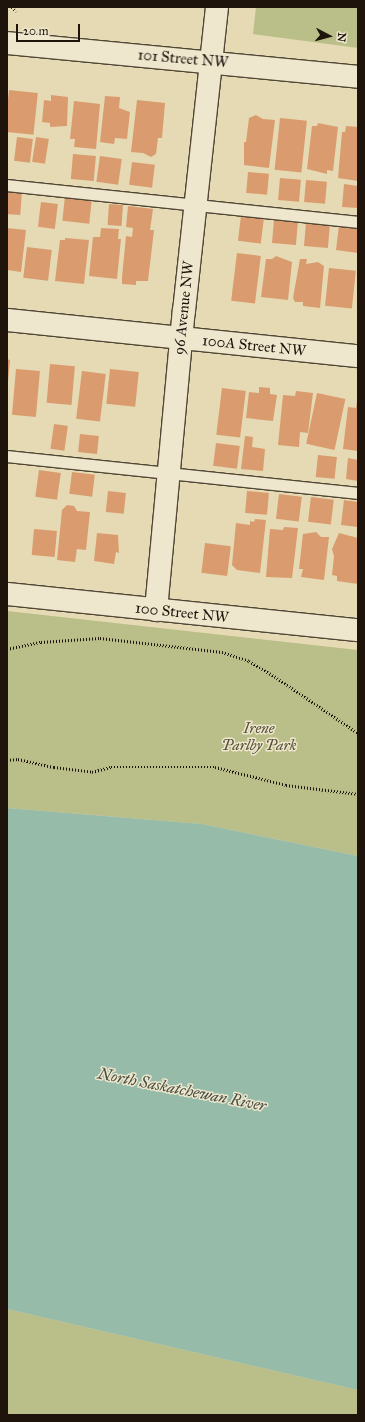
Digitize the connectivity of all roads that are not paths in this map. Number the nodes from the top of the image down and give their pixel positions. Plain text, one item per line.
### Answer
1 (217, 7) edge
2 (7, 43) edge
3 (211, 61) junction
4 (358, 77) edge
5 (7, 185) edge
6 (194, 205) junction
7 (358, 222) edge
8 (7, 320) edge
9 (181, 339) junction
10 (358, 356) edge
11 (7, 456) edge
12 (169, 472) junction
13 (358, 493) edge
14 (7, 594) edge
15 (156, 610) junction
16 (358, 630) edge

1 - 3 street, 96 Avenue NW
2 - 3 street, 101 Street NW
3 - 4 street, 101 Street NW
3 - 6 street, 96 Avenue NW
5 - 6 lane
6 - 7 lane
6 - 9 street, 96 Avenue NW
8 - 9 street, 100A Street NW
9 - 10 street, 100A Street NW
9 - 12 street, 96 Avenue NW
11 - 12 lane
12 - 13 lane
12 - 15 street, 96 Avenue NW
14 - 15 street, 100 Street NW
15 - 16 street, 100 Street NW

